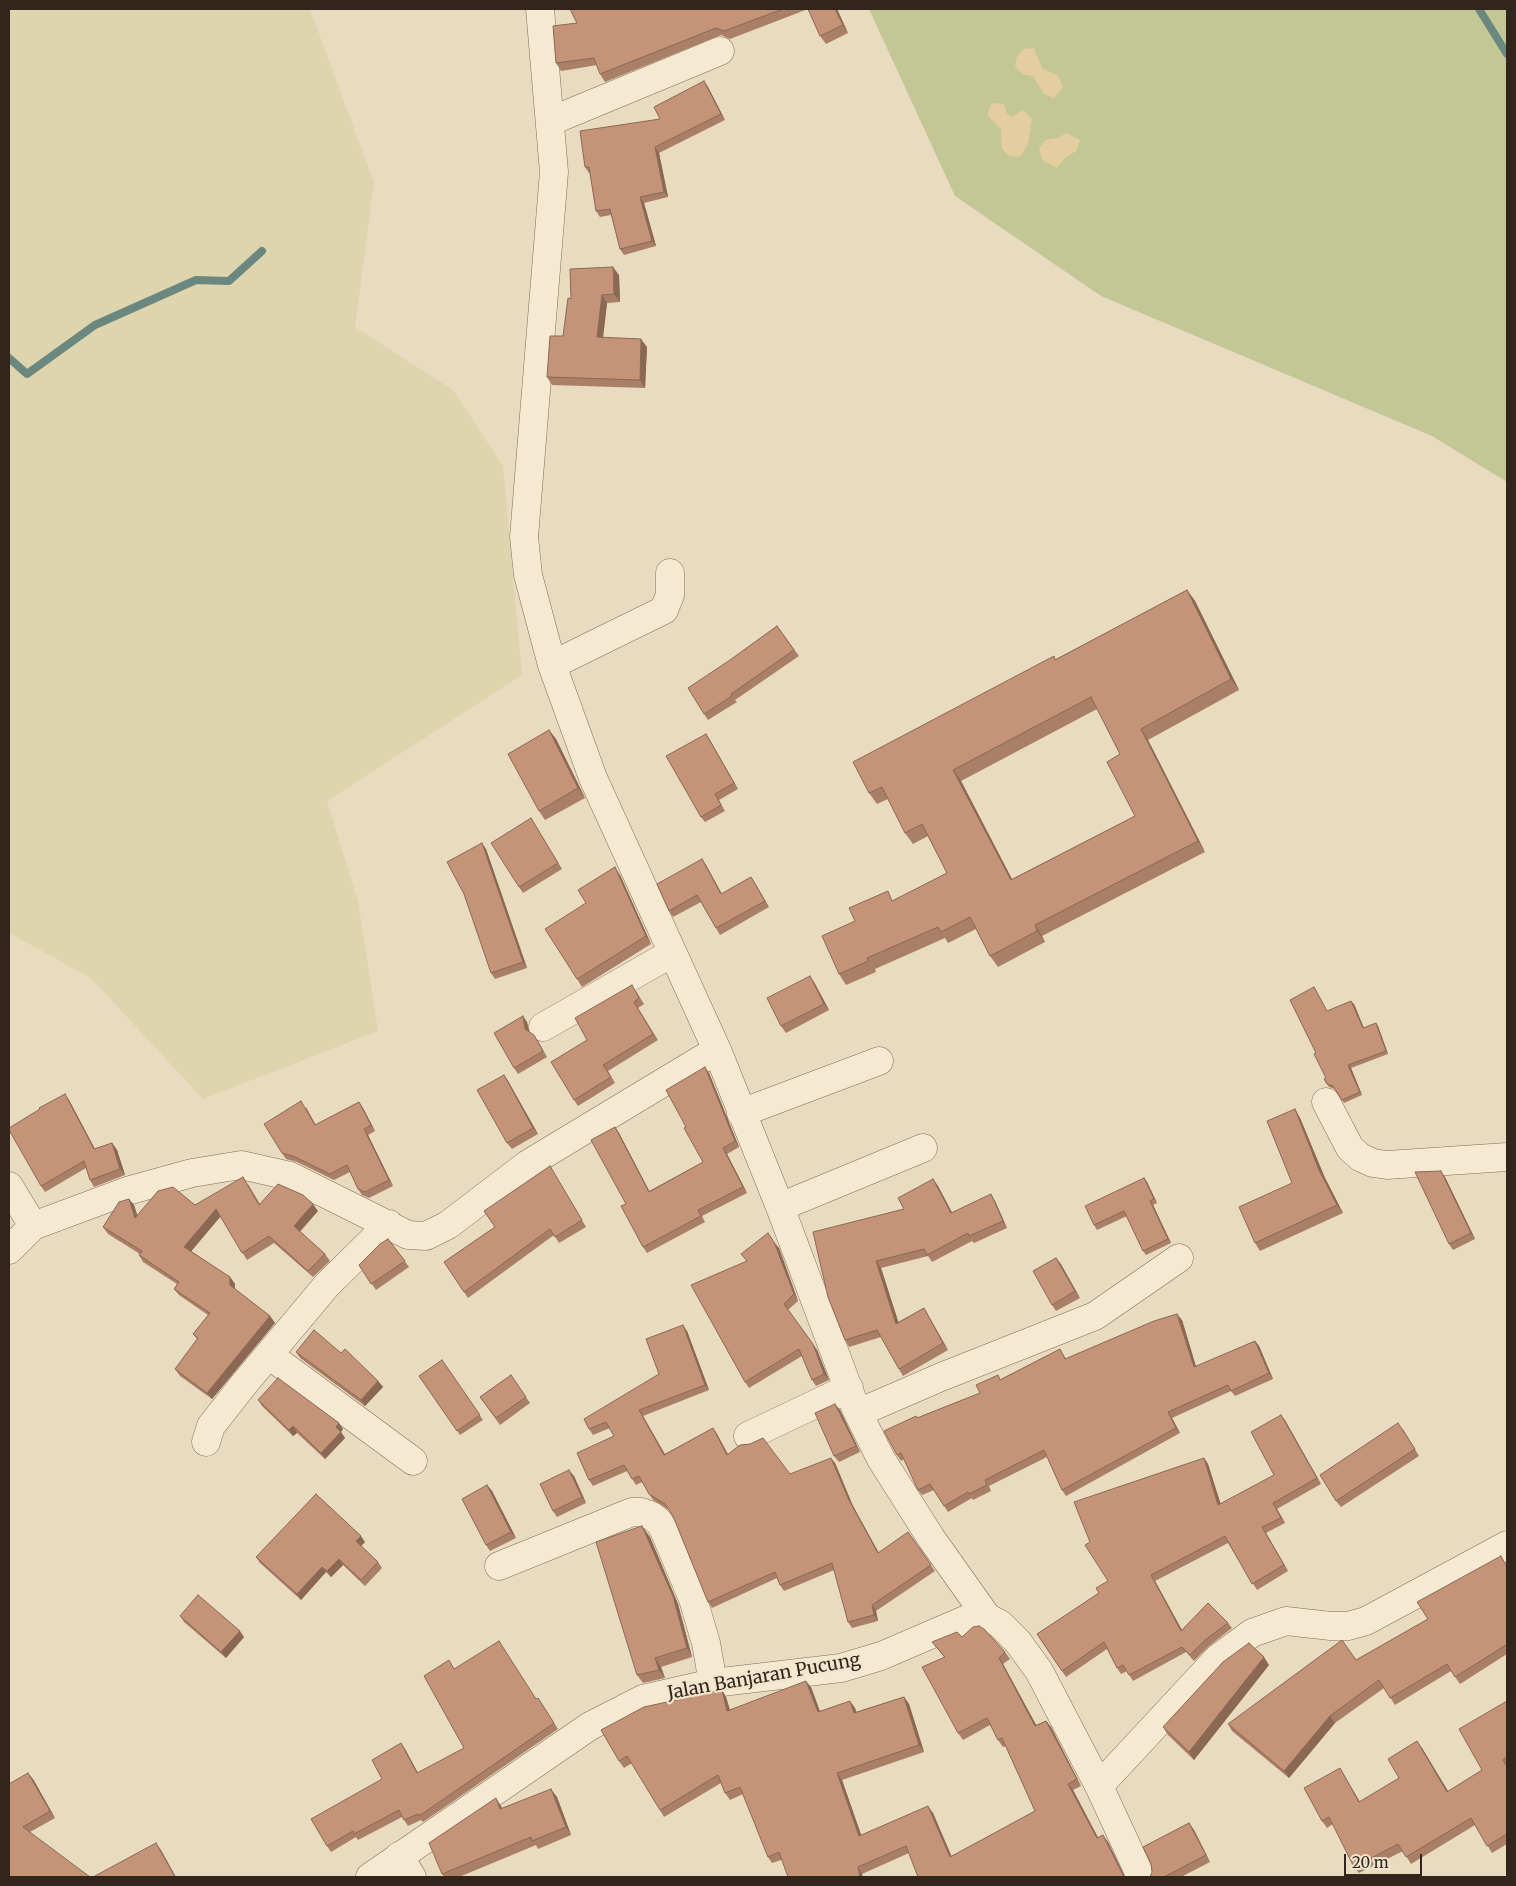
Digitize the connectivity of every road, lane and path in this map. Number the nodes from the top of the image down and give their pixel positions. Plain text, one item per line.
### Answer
1 (540, 9) edge
2 (720, 51) dead end
3 (551, 121) junction
4 (670, 573) dead end
5 (552, 666) junction
6 (672, 953) junction
7 (543, 1027) dead end
8 (717, 1050) junction
9 (879, 1061) dead end
10 (1326, 1102) dead end
11 (741, 1113) junction
12 (923, 1148) dead end
13 (1507, 1157) edge
14 (9, 1186) edge
15 (780, 1207) junction
16 (389, 1224) junction
17 (33, 1226) junction
18 (9, 1250) edge
19 (1178, 1258) dead end
20 (269, 1355) junction
21 (849, 1388) junction
22 (858, 1413) junction
23 (748, 1436) dead end
24 (206, 1442) dead end
25 (413, 1461) dead end
26 (1507, 1544) edge
27 (499, 1566) dead end
28 (987, 1617) junction
29 (713, 1683) junction
30 (1099, 1786) junction
31 (405, 1867) edge
32 (370, 1877) edge
33 (1141, 1877) edge

1 - 3 street
2 - 3 street
3 - 5 street
4 - 5 street
5 - 6 street
6 - 7 street
6 - 8 street
8 - 11 street
8 - 16 street
9 - 11 street
10 - 13 street
11 - 15 street
12 - 15 street
14 - 17 street
15 - 21 street
16 - 17 street
16 - 20 street
17 - 18 street
19 - 22 street
20 - 24 street
20 - 25 street
21 - 22 street
21 - 23 street
22 - 28 street
26 - 30 street
27 - 29 street
28 - 29 street, Jalan Banjaran Pucung
28 - 30 street
29 - 31 street, Jalan Banjaran Pucung
30 - 33 street
31 - 32 street, Jalan Banjaran Pucung

